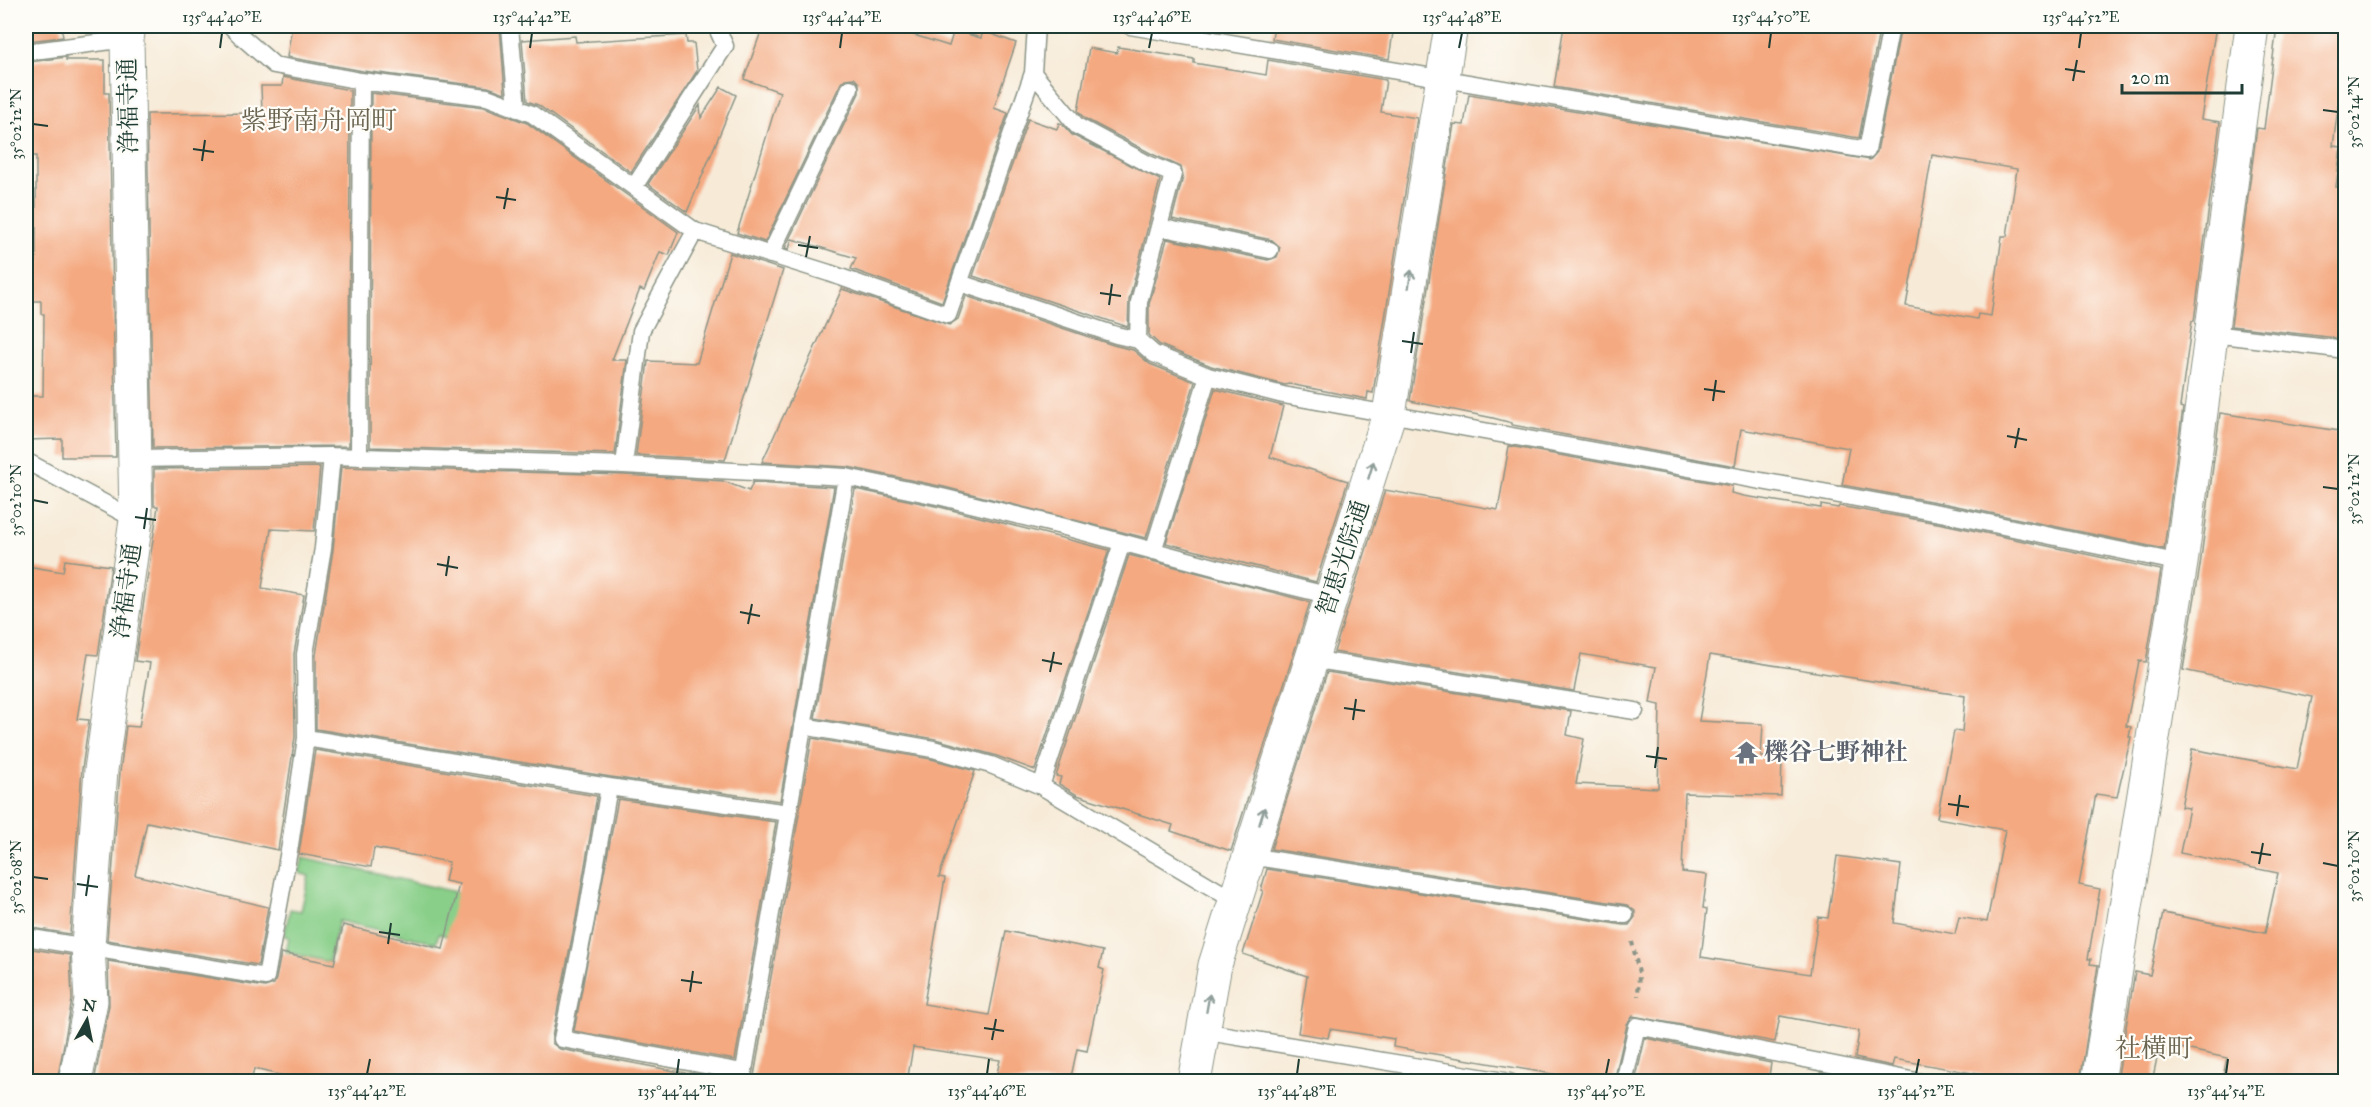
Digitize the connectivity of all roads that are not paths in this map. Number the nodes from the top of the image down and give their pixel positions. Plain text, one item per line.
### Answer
1 (231, 26) edge
2 (510, 26) edge
3 (716, 26) edge
4 (1036, 26) edge
5 (1130, 26) edge
6 (1451, 26) edge
7 (1891, 26) edge
8 (2252, 26) edge
9 (128, 32) edge
10 (26, 52) edge
11 (1033, 73) junction
12 (1443, 78) junction
13 (361, 81) junction
14 (850, 88) dead end
15 (517, 109) junction
16 (634, 187) junction
17 (1159, 227) junction
18 (695, 231) junction
19 (1270, 250) dead end
20 (770, 255) junction
21 (960, 283) junction
22 (2212, 334) junction
23 (1138, 340) junction
24 (2346, 350) edge
25 (1208, 375) junction
26 (1389, 414) junction
27 (332, 456) junction
28 (359, 457) junction
29 (133, 459) junction
30 (26, 462) edge
31 (624, 465) junction
32 (846, 477) junction
33 (136, 520) junction
34 (1122, 543) junction
35 (1153, 551) junction
36 (2181, 563) junction
37 (1331, 596) junction
38 (1311, 659) junction
39 (1635, 711) dead end
40 (803, 726) junction
41 (306, 738) junction
42 (1041, 786) junction
43 (609, 787) junction
44 (788, 813) junction
45 (1249, 856) junction
46 (1235, 901) junction
47 (1625, 915) road end
48 (26, 937) edge
49 (88, 946) junction
50 (1220, 1034) dead end
51 (743, 1077) edge
52 (75, 1082) edge
53 (1194, 1082) edge
54 (1510, 1082) edge
55 (1624, 1082) edge
56 (1921, 1082) edge
57 (2098, 1082) edge

1 - 13 lane
2 - 15 lane
3 - 16 lane
4 - 11 lane
5 - 12 lane
6 - 12 street, 智恵光院通
7 - 12 lane
8 - 22 street
9 - 10 lane
9 - 29 street, 浄福寺通
11 - 17 lane
11 - 21 lane
26 -> 12 street, 智恵光院通
13 - 15 lane
13 - 28 lane
14 - 20 lane
15 - 16 lane
16 - 18 lane
17 - 19 lane
17 - 23 lane
18 - 20 lane
18 - 31 lane
20 - 21 lane
21 - 23 lane
22 - 24 lane
22 - 36 street
23 - 25 lane
25 - 26 lane
25 - 35 lane
26 - 36 lane
37 -> 26 street, 智恵光院通
27 - 28 lane
27 - 29 lane
27 - 41 lane
28 - 31 lane
29 - 33 street, 浄福寺通
30 - 33 lane
31 - 32 lane
32 - 34 lane
32 - 40 lane
33 - 49 street, 浄福寺通
34 - 35 lane
34 - 42 lane
35 - 37 lane
36 - 57 street
37 - 38 street, 智恵光院通
38 - 39 lane
45 -> 38 street, 智恵光院通
40 - 42 lane
40 - 44 lane
41 - 43 lane
41 - 49 lane
42 - 46 lane
43 - 44 lane
43 - 51 lane
44 - 51 lane
45 - 46 street, 智恵光院通
45 - 47 lane
53 -> 46 street, 智恵光院通
48 - 49 lane
49 - 52 street, 浄福寺通
50 - 54 lane
55 - 56 lane

